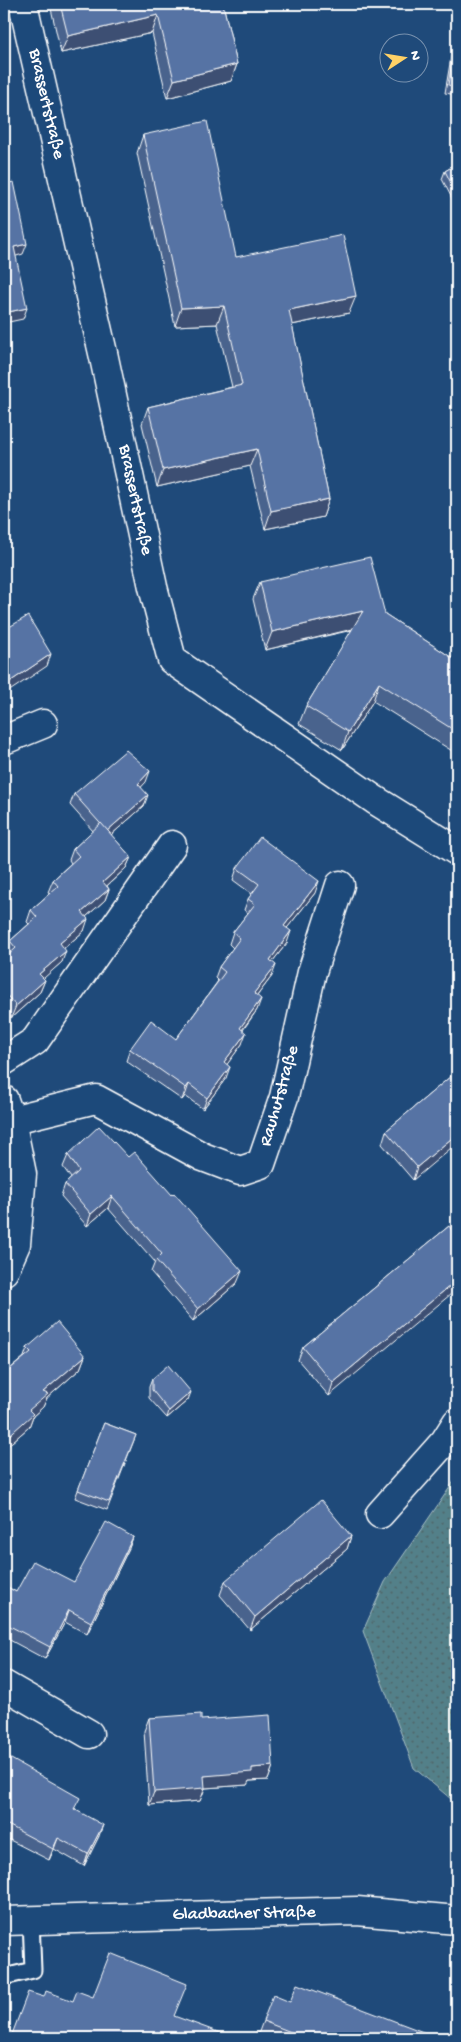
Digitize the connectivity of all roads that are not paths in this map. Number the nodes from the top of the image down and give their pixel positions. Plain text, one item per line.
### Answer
1 (23, 4) edge
2 (43, 724) dead end
3 (4, 740) edge
4 (172, 845) dead end
5 (457, 851) edge
6 (340, 884) dead end
7 (4, 1061) edge
8 (8, 1110) edge
9 (4, 1272) edge
10 (457, 1422) edge
11 (380, 1514) dead end
12 (4, 1685) edge
13 (89, 1734) dead end
14 (31, 1920) junction
15 (457, 1920) edge
16 (4, 1921) edge
17 (4, 1977) edge

1 - 5 street, Brassertstraße
2 - 3 street
4 - 7 street
6 - 8 street, Rauhutstraße
8 - 9 street, Rauhutstraße
10 - 11 street
12 - 13 street
14 - 15 street, Gladbacher Straße
14 - 16 street, Gladbacher Straße
14 - 17 lane

